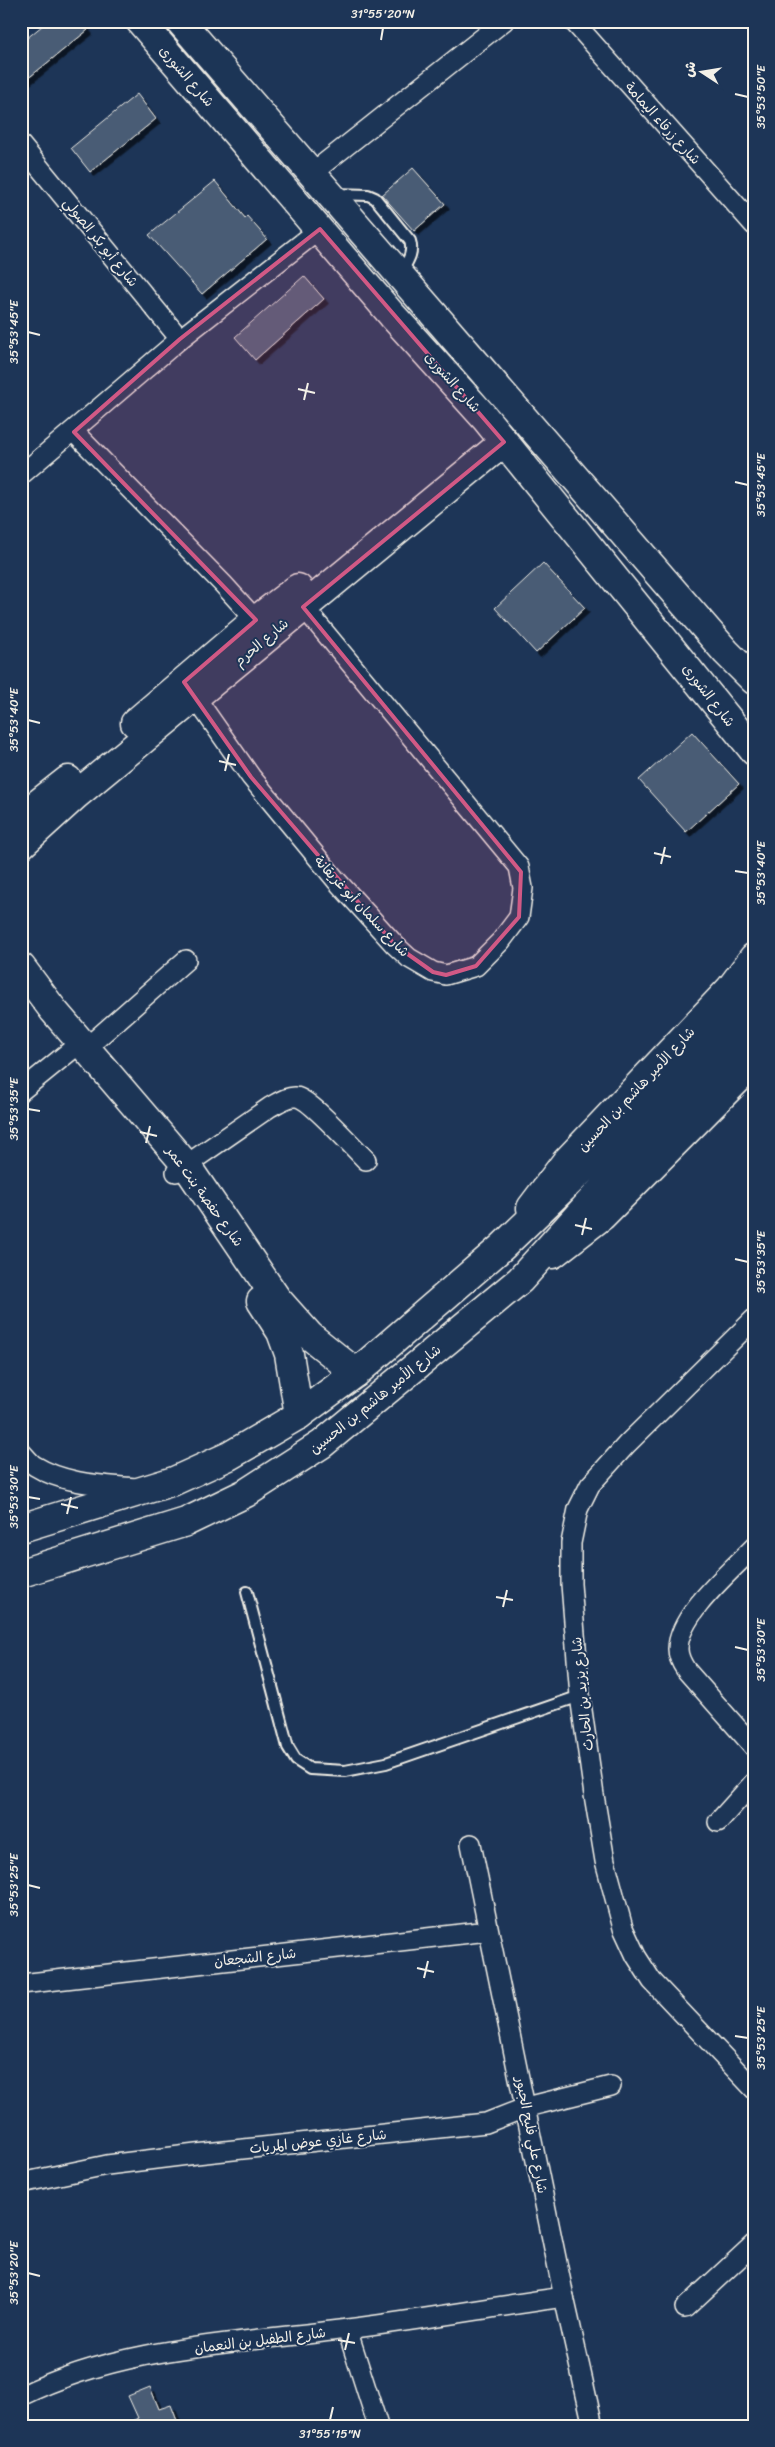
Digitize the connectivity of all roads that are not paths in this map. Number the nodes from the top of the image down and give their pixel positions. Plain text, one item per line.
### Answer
1 (140, 21) edge
2 (180, 21) edge
3 (504, 21) edge
4 (573, 21) edge
5 (21, 145) edge
6 (320, 183) junction
7 (754, 226) edge
8 (320, 229) junction
9 (180, 339) junction
10 (74, 432) junction
11 (498, 436) junction
12 (21, 475) edge
13 (298, 600) junction
14 (262, 627) junction
15 (754, 680) edge
16 (190, 690) junction
17 (754, 751) edge
18 (70, 789) junction
19 (21, 817) edge
20 (21, 845) edge
21 (754, 957) edge
22 (186, 960) dead end
23 (21, 967) edge
24 (746, 989) edge
25 (21, 992) edge
26 (754, 1028) edge
27 (79, 1047) junction
28 (754, 1063) edge
29 (21, 1091) edge
30 (642, 1128) junction
31 (366, 1160) dead end
32 (180, 1169) junction
33 (502, 1247) junction
34 (520, 1280) junction
35 (753, 1322) edge
36 (356, 1373) junction
37 (299, 1415) junction
38 (21, 1452) edge
39 (149, 1489) junction
40 (21, 1528) edge
41 (754, 1547) edge
42 (21, 1572) edge
43 (247, 1592) dead end
44 (580, 1696) junction
45 (754, 1747) edge
46 (754, 1782) edge
47 (718, 1822) dead end
48 (471, 1844) dead end
49 (488, 1931) junction
50 (21, 1984) edge
51 (611, 2086) dead end
52 (754, 2089) edge
53 (527, 2107) junction
54 (21, 2183) edge
55 (754, 2244) edge
56 (564, 2297) junction
57 (685, 2308) dead end
58 (347, 2329) junction
59 (21, 2396) edge
60 (378, 2426) edge
61 (593, 2426) edge

1 - 8 main road, شارع الشورى
2 - 6 main road, شارع الشورى
3 - 6 street
4 - 7 street, شارع زرقاء اليمامة
5 - 9 street, شارع أبو بكر الصولي
6 - 15 main road, شارع الشورى
8 - 9 street
8 - 11 main road, شارع الشورى
9 - 10 street
10 - 12 street
10 - 14 street
11 - 13 main road, شارع الحرم
11 - 17 main road, شارع الشورى
13 - 14 main road, شارع الحرم
13 - 16 street, شارع سلمان أبو غريقانة
14 - 16 main road, شارع الحرم
16 - 18 main road, شارع الحرم
18 - 19 main road, شارع الحرم
18 - 20 main road, شارع الحرم
21 - 24 main road, شارع الأمير هاشم بن الحسين
22 - 27 street
23 - 27 main road, شارع حفصة بنت عمر
24 - 30 main road, شارع الأمير هاشم بن الحسين
24 - 33 main road, شارع الأمير هاشم بن الحسين
25 - 27 main road, شارع حفصة بنت عمر
26 - 30 main road, شارع الأمير هاشم بن الحسين
27 - 29 street
27 - 32 main road, شارع حفصة بنت عمر
28 - 34 main road, شارع الأمير هاشم بن الحسين
30 - 33 main road, شارع الأمير هاشم بن الحسين
30 - 34 main road, شارع الأمير هاشم بن الحسين
31 - 32 street
32 - 36 main road, شارع حفصة بنت عمر
32 - 37 main road, شارع حفصة بنت عمر
33 - 36 main road, شارع الأمير هاشم بن الحسين
34 - 42 main road, شارع الأمير هاشم بن الحسين
35 - 44 street, شارع يزيد بن الحارث
36 - 37 main road, شارع الأمير هاشم بن الحسين
37 - 39 main road, شارع الأمير هاشم بن الحسين
38 - 39 street
39 - 40 main road, شارع الأمير هاشم بن الحسين
41 - 45 street
43 - 44 lane
44 - 52 street, شارع يزيد بن الحارث
46 - 47 street
48 - 49 street, شارع علي فليح الجبور
49 - 50 street, شارع الشجعان
49 - 53 street, شارع علي فليح الجبور
51 - 53 street, شارع غازي عوض المريات
53 - 54 street, شارع غازي عوض المريات
53 - 56 street, شارع علي فليح الجبور
55 - 57 street
56 - 58 street, شارع الطفيل بن النعمان
56 - 61 street, شارع علي فليح الجبور
58 - 59 street, شارع الطفيل بن النعمان
58 - 60 street

